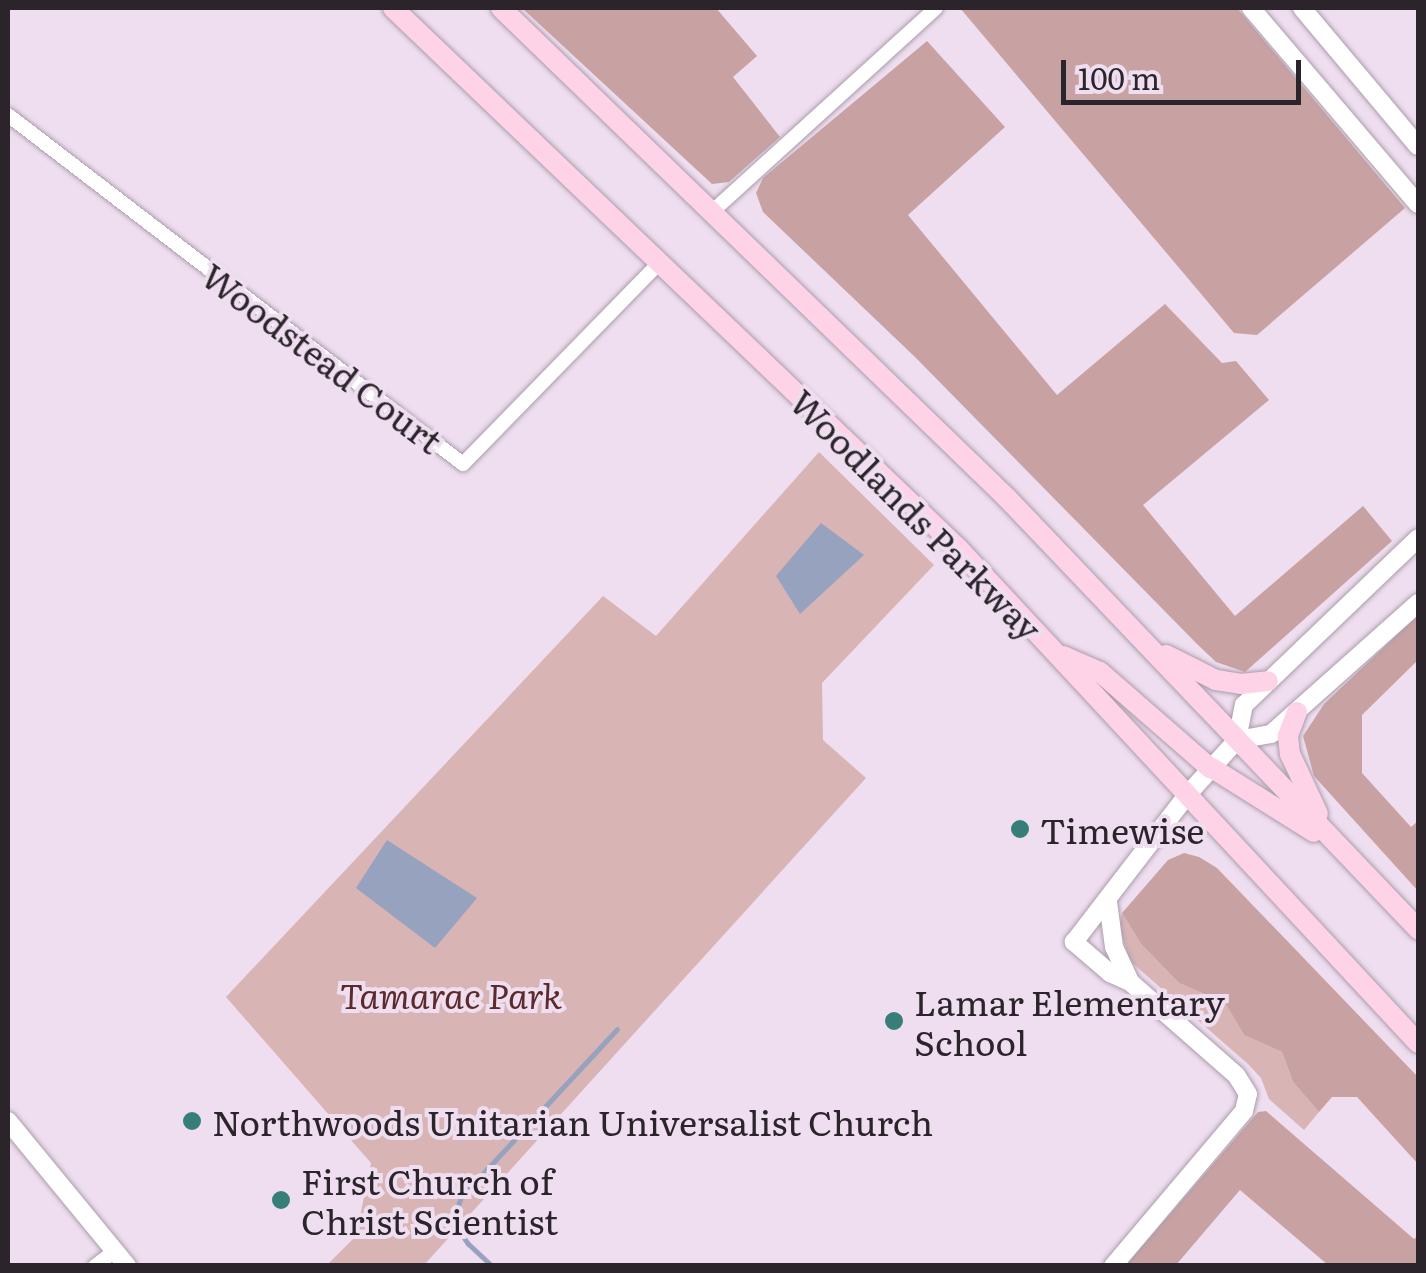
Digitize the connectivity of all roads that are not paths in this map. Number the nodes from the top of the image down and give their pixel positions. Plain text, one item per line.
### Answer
1 (393, 8) edge
2 (501, 8) edge
3 (936, 8) edge
4 (1251, 8) edge
5 (1302, 8) edge
6 (8, 115) edge
7 (1418, 146) edge
8 (1418, 204) edge
9 (714, 210) junction
10 (660, 262) junction
11 (1418, 538) edge
12 (1418, 603) edge
13 (1144, 641) junction
14 (1056, 654) junction
15 (1268, 681) junction
16 (1296, 712) junction
17 (1237, 740) junction
18 (1211, 768) junction
19 (1188, 794) junction
20 (1337, 846) junction
21 (1108, 902) junction
22 (1418, 929) edge
23 (1130, 982) junction
24 (1418, 1043) edge
25 (8, 1121) edge
26 (121, 1258) edge
27 (95, 1266) edge
28 (1113, 1266) edge

1 - 10 main road, Woodlands Parkway
2 - 9 main road, Woodlands Parkway
3 - 9 street
4 - 8 street
5 - 7 street
6 - 10 street, Woodstead Court
9 - 13 main road, Woodlands Parkway
10 - 14 main road, Woodlands Parkway
11 - 15 street
12 - 16 street
13 - 15 main road
13 - 17 main road, Woodlands Parkway
14 - 18 main road
14 - 19 main road, Woodlands Parkway
15 - 17 street
16 - 17 street
16 - 20 main road
17 - 18 street
17 - 20 main road, Woodlands Parkway
18 - 19 street
18 - 20 main road
19 - 21 street
19 - 24 main road, Woodlands Parkway
20 - 22 main road, Woodlands Parkway
21 - 23 street
21 - 23 street
23 - 28 street
25 - 26 street
26 - 27 street

